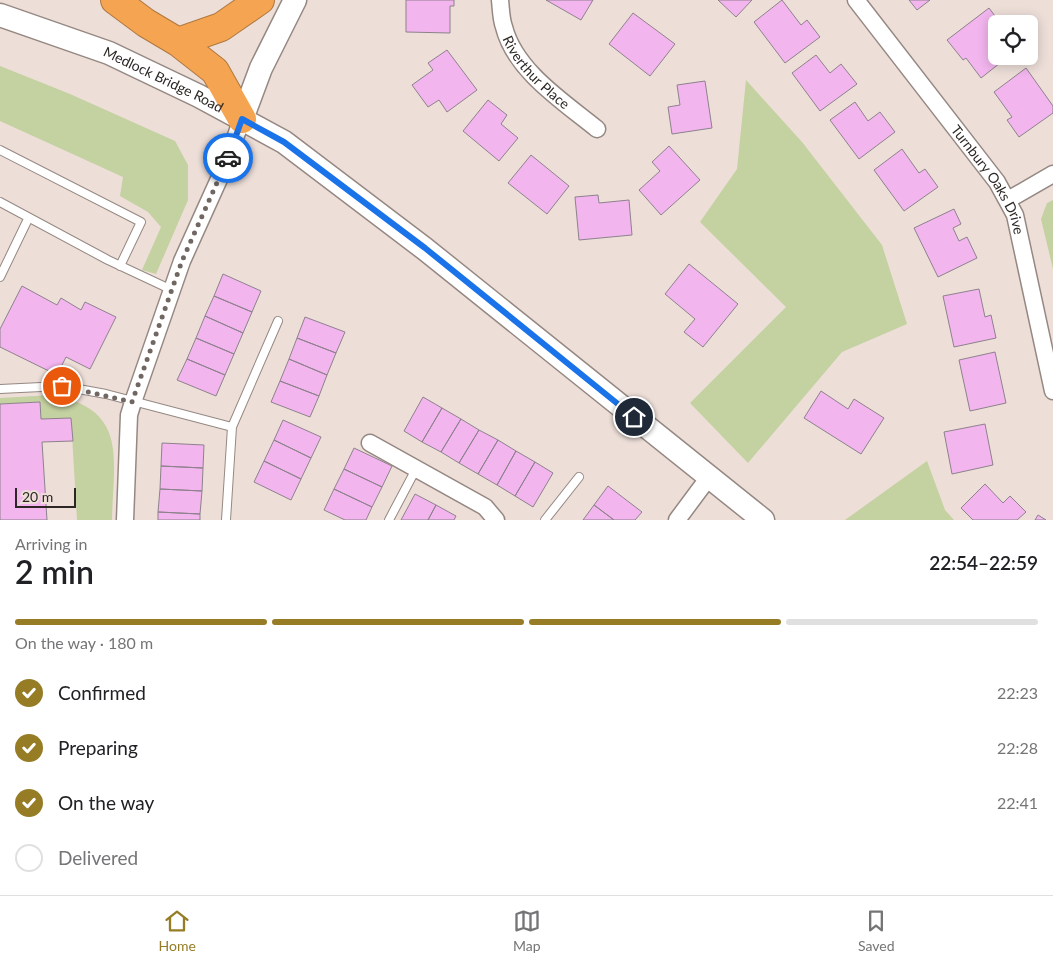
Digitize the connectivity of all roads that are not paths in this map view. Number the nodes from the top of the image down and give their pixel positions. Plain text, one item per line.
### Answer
1 (115, 0) edge
2 (260, 0) edge
3 (295, 0) edge
4 (500, 0) edge
5 (856, 0) edge
6 (0, 15) edge
7 (178, 42) junction
8 (242, 119) junction
9 (597, 129) dead end
10 (0, 150) edge
11 (1053, 174) edge
12 (1008, 200) junction
13 (0, 202) edge
14 (28, 219) junction
15 (120, 266) junction
16 (0, 276) edge
17 (172, 290) junction
18 (278, 321) dead end
19 (0, 389) edge
20 (1053, 391) edge
21 (132, 402) junction
22 (232, 427) junction
23 (370, 443) dead end
24 (416, 469) junction
25 (579, 477) dead end
26 (709, 477) junction
27 (125, 520) edge
28 (226, 520) edge
29 (389, 520) edge
30 (496, 520) edge
31 (545, 520) edge
32 (677, 520) edge
33 (763, 520) edge

1 - 7 highway
2 - 7 highway
3 - 8 main road
4 - 9 street, Riverthur Place
5 - 12 street, Turnbury Oaks Drive
6 - 8 main road, Medlock Bridge Road
7 - 8 highway
8 - 17 street
8 - 26 main road, Medlock Bridge Road
10 - 15 lane
11 - 12 street
12 - 20 street, Turnbury Oaks Drive
13 - 14 lane
14 - 15 lane
14 - 16 lane
15 - 17 lane
17 - 21 street
18 - 22 lane
19 - 21 lane
21 - 22 lane
21 - 27 street
22 - 28 lane
23 - 24 street
24 - 29 lane
24 - 30 street
25 - 31 lane
26 - 32 street
26 - 33 main road, Medlock Bridge Road

